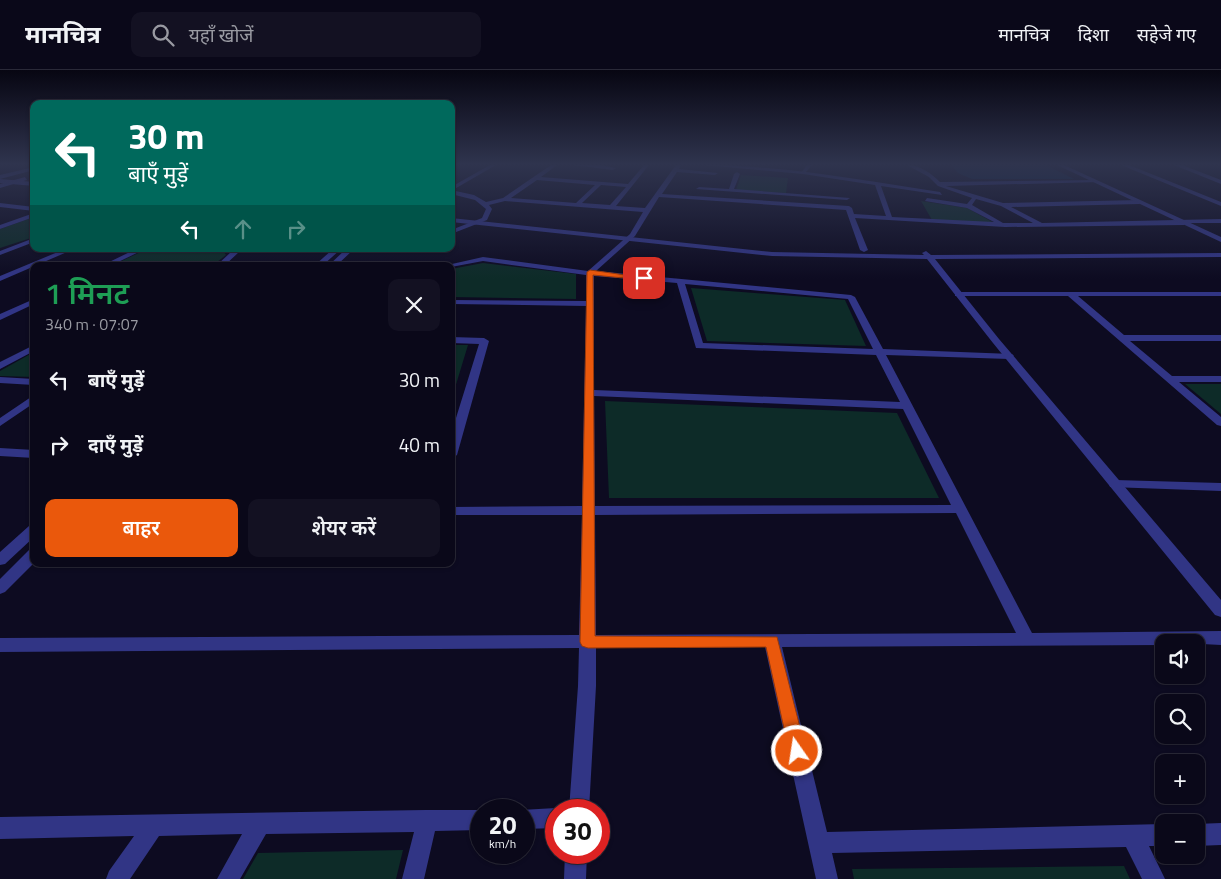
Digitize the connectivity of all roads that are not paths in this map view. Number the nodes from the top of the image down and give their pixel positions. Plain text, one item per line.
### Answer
1 (490, 203) edge
2 (562, 203) edge
3 (616, 203) edge
4 (651, 203) edge
5 (768, 203) edge
6 (848, 203) edge
7 (884, 203) edge
8 (945, 203) edge
9 (971, 203) edge
10 (996, 203) edge
11 (1105, 203) edge
12 (1141, 203) edge
13 (486, 204) joint
14 (577, 204) joint
15 (0, 205) edge
16 (1004, 205) junction
17 (969, 206) junction
18 (612, 207) junction
19 (19, 208) junction
20 (849, 208) junction
21 (30, 209) edge
22 (646, 210) junction
23 (0, 214) edge
24 (924, 214) dead end
25 (30, 216) edge
26 (455, 216) edge
27 (850, 216) junction
28 (485, 219) junction
29 (890, 219) junction
30 (455, 220) edge
31 (927, 221) junction
32 (1221, 221) edge
33 (1182, 222) junction
34 (477, 223) junction
35 (1041, 225) junction
36 (1004, 226) junction
37 (0, 227) edge
38 (455, 231) edge
39 (629, 238) junction
40 (1221, 240) edge
41 (30, 241) edge
42 (864, 250) junction
43 (3, 251) edge
44 (1221, 251) edge
45 (63, 252) edge
46 (135, 252) edge
47 (235, 252) edge
48 (334, 252) edge
49 (347, 252) edge
50 (927, 254) junction
51 (1221, 255) edge
52 (40, 262) edge
53 (113, 262) edge
54 (224, 262) edge
55 (322, 262) edge
56 (336, 262) edge
57 (455, 264) edge
58 (30, 266) edge
59 (590, 272) junction
60 (0, 279) edge
61 (680, 281) junction
62 (958, 294) junction
63 (1070, 294) junction
64 (1221, 294) edge
65 (455, 302) edge
66 (30, 303) edge
67 (590, 304) junction
68 (0, 317) edge
69 (1121, 338) junction
70 (1221, 338) edge
71 (455, 340) edge
72 (30, 349) edge
73 (879, 352) junction
74 (1009, 356) junction
75 (0, 366) edge
76 (1169, 379) junction
77 (1221, 379) edge
78 (0, 380) edge
79 (30, 382) edge
80 (590, 393) junction
81 (30, 401) edge
82 (907, 406) junction
83 (0, 423) edge
84 (1221, 423) edge
85 (455, 441) edge
86 (0, 452) edge
87 (30, 454) edge
88 (1115, 484) junction
89 (1221, 487) edge
90 (960, 509) junction
91 (589, 510) junction
92 (455, 511) edge
93 (30, 533) edge
94 (30, 558) edge
95 (0, 560) edge
96 (0, 588) edge
97 (1221, 611) edge
98 (1221, 638) edge
99 (1027, 639) junction
100 (772, 641) junction
101 (588, 642) junction
102 (0, 645) edge
103 (580, 799) edge
104 (427, 820) junction
105 (470, 820) edge
106 (261, 823) junction
107 (155, 824) junction
108 (0, 828) edge
109 (1205, 834) edge
110 (1221, 834) edge
111 (1155, 835) edge
112 (1132, 836) junction
113 (819, 843) junction
114 (576, 864) edge
115 (117, 879) edge
116 (228, 879) edge
117 (413, 879) edge
118 (575, 879) edge
119 (827, 879) edge
120 (1154, 879) edge

1 - 13 street
2 - 14 street
3 - 18 street
4 - 22 street
5 - 20 street
6 - 20 street
7 - 29 street
8 - 17 street
9 - 17 street
10 - 16 street
11 - 16 street
12 - 33 street
13 - 28 street
14 - 18 street
15 - 19 street
16 - 35 street
17 - 36 street
18 - 22 street
19 - 21 street
19 - 23 street
20 - 27 street
22 - 39 street
24 - 31 street
25 - 37 street
26 - 28 street
27 - 29 street
27 - 42 street
28 - 34 street
28 - 39 street
29 - 31 street
30 - 34 street
31 - 36 street
32 - 33 street
33 - 35 street
33 - 40 street
34 - 38 street
34 - 39 street
35 - 36 street
39 - 42 street
39 - 50 street
39 - 59 street
41 - 43 street
42 - 50 street
44 - 50 street
45 - 52 street
46 - 53 street
47 - 54 street
48 - 55 street
49 - 56 street
50 - 51 street
50 - 62 street
57 - 59 street
58 - 60 street
59 - 61 street
59 - 67 street
61 - 73 street
61 - 73 street
62 - 63 street
62 - 74 street
63 - 64 street
63 - 69 street
65 - 67 street
66 - 68 street
67 - 80 street
69 - 70 street
69 - 76 street
71 - 85 street
72 - 75 lane
73 - 74 street
73 - 82 street
74 - 88 street
76 - 77 street
76 - 84 street
78 - 79 street
80 - 82 street
80 - 91 street
81 - 83 street
82 - 90 street
86 - 87 street
88 - 89 street
88 - 97 street
90 - 91 street
90 - 99 street
91 - 92 street
91 - 101 street
93 - 95 street
94 - 96 street
98 - 99 street
99 - 100 street
100 - 101 street
100 - 113 street
101 - 102 street
101 - 103 street
104 - 105 street
104 - 106 street
104 - 117 street
106 - 107 street
106 - 116 street
107 - 108 street
107 - 115 street
109 - 110 street
111 - 112 street
112 - 113 street
112 - 120 street
113 - 119 street
114 - 118 street

